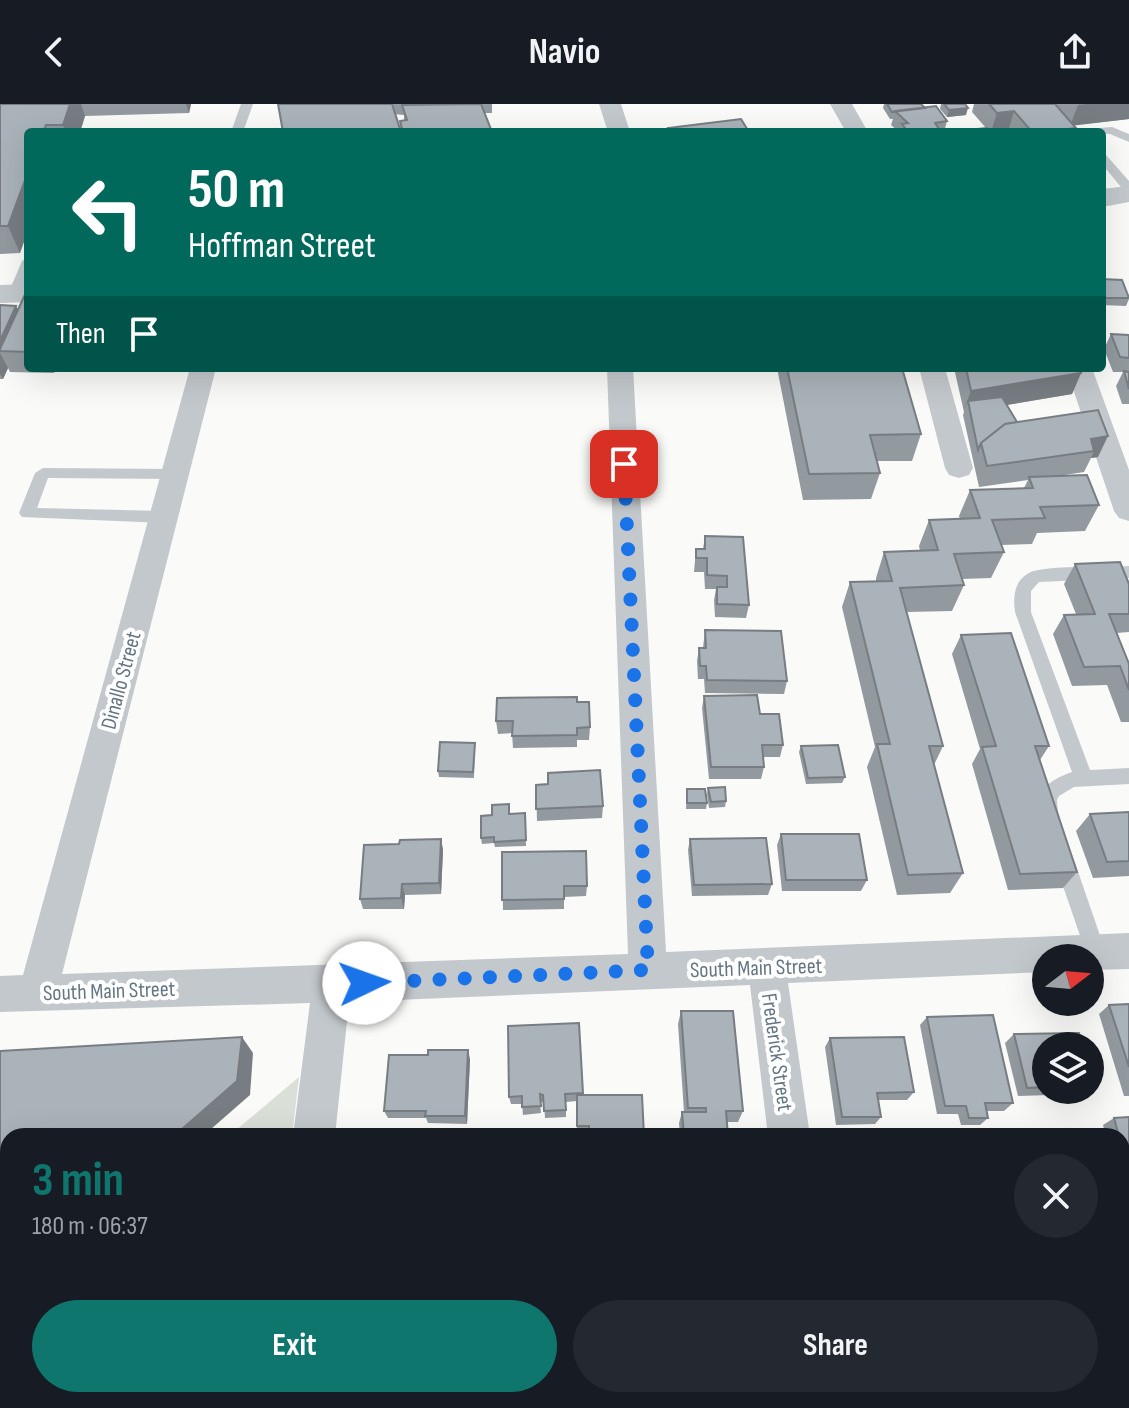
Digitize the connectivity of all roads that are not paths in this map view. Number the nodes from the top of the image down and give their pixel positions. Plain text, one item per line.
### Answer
1 (247, 104) edge
2 (610, 104) edge
3 (841, 104) edge
4 (238, 128) edge
5 (618, 128) edge
6 (855, 128) edge
7 (1106, 131) edge
8 (1129, 139) edge
9 (1106, 162) edge
10 (1129, 192) edge
11 (1106, 197) edge
12 (24, 270) edge
13 (14, 294) edge
14 (202, 372) edge
15 (620, 372) edge
16 (933, 372) edge
17 (1080, 372) edge
18 (959, 468) dead end
19 (175, 474) junction
20 (1129, 511) edge
21 (164, 517) junction
22 (1129, 572) edge
23 (1129, 776) edge
24 (1084, 779) junction
25 (1112, 952) edge
26 (767, 967) junction
27 (648, 970) junction
28 (332, 984) junction
29 (38, 992) junction
30 (0, 994) edge
31 (315, 1128) edge
32 (788, 1128) edge

1 - 4 lane
2 - 5 street
3 - 6 street
7 - 8 lane
9 - 10 lane
10 - 11 street
12 - 13 lane
14 - 19 street, Dinallo Street
15 - 27 street
16 - 18 street
17 - 20 street
19 - 21 street, Dinallo Street
19 - 21 lane
21 - 29 street, Dinallo Street
22 - 24 lane
23 - 24 lane
24 - 25 lane
25 - 26 street, South Main Street
26 - 27 street, South Main Street
26 - 32 street, Frederick Street
27 - 28 street, South Main Street
28 - 29 street, South Main Street
28 - 31 street
29 - 30 street, South Main Street

